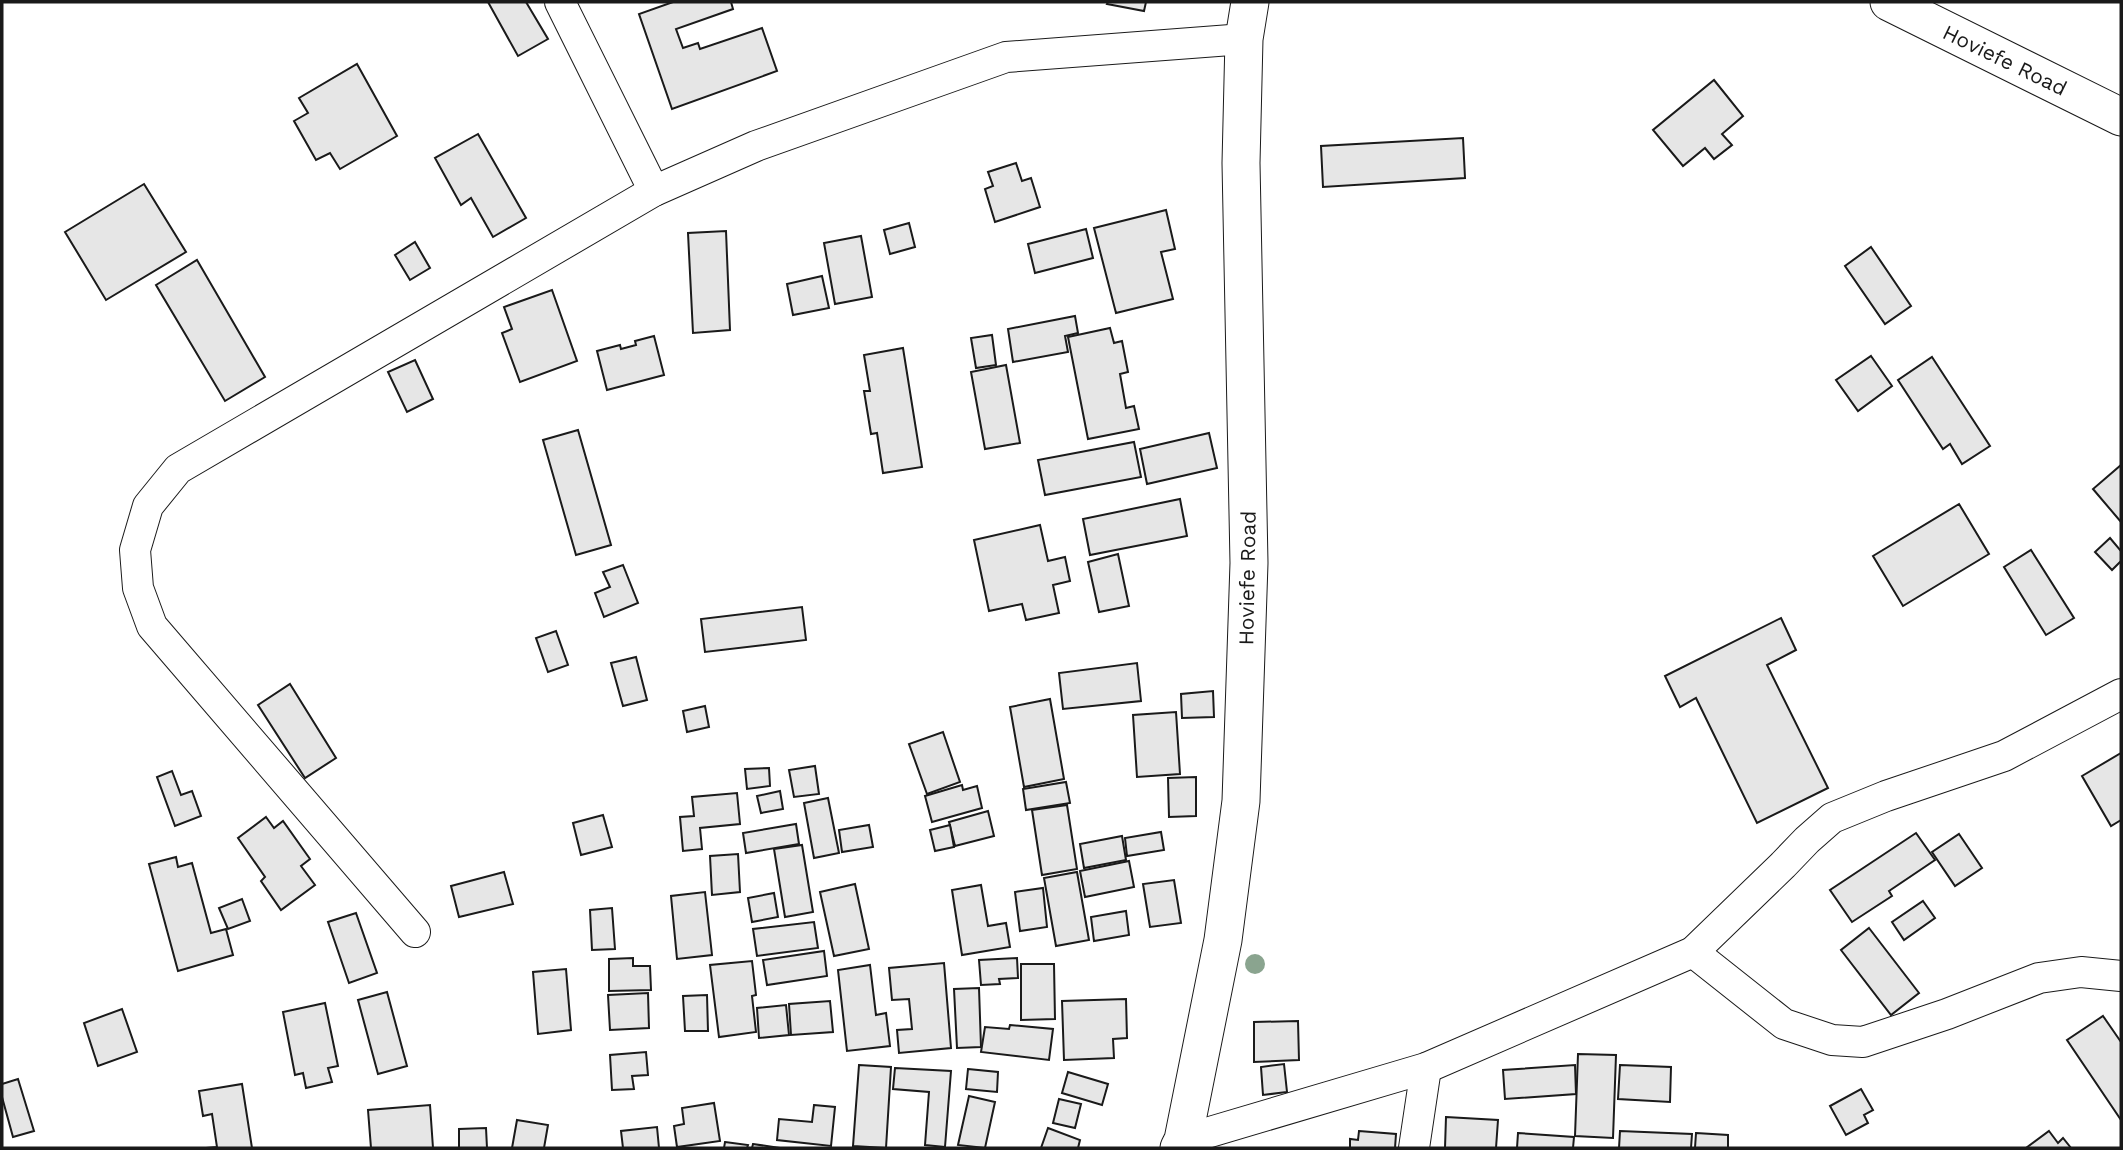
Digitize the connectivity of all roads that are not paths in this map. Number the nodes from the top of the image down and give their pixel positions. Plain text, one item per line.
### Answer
1 (560, 2) edge
2 (1250, 2) edge
3 (1889, 2) edge
4 (1244, 39) junction
5 (2121, 117) edge
6 (654, 191) junction
7 (2121, 694) edge
8 (415, 932) dead end
9 (1693, 952) junction
10 (2121, 976) edge
11 (1426, 1068) junction
12 (1181, 1144) edge
13 (1414, 1148) edge

1 - 6 street
2 - 4 street, Hoviefe Road
3 - 5 street, Hoviefe Road
4 - 6 street
4 - 12 street, Hoviefe Road
6 - 8 street
7 - 9 street
9 - 10 street
9 - 11 street
11 - 12 street
11 - 13 street

